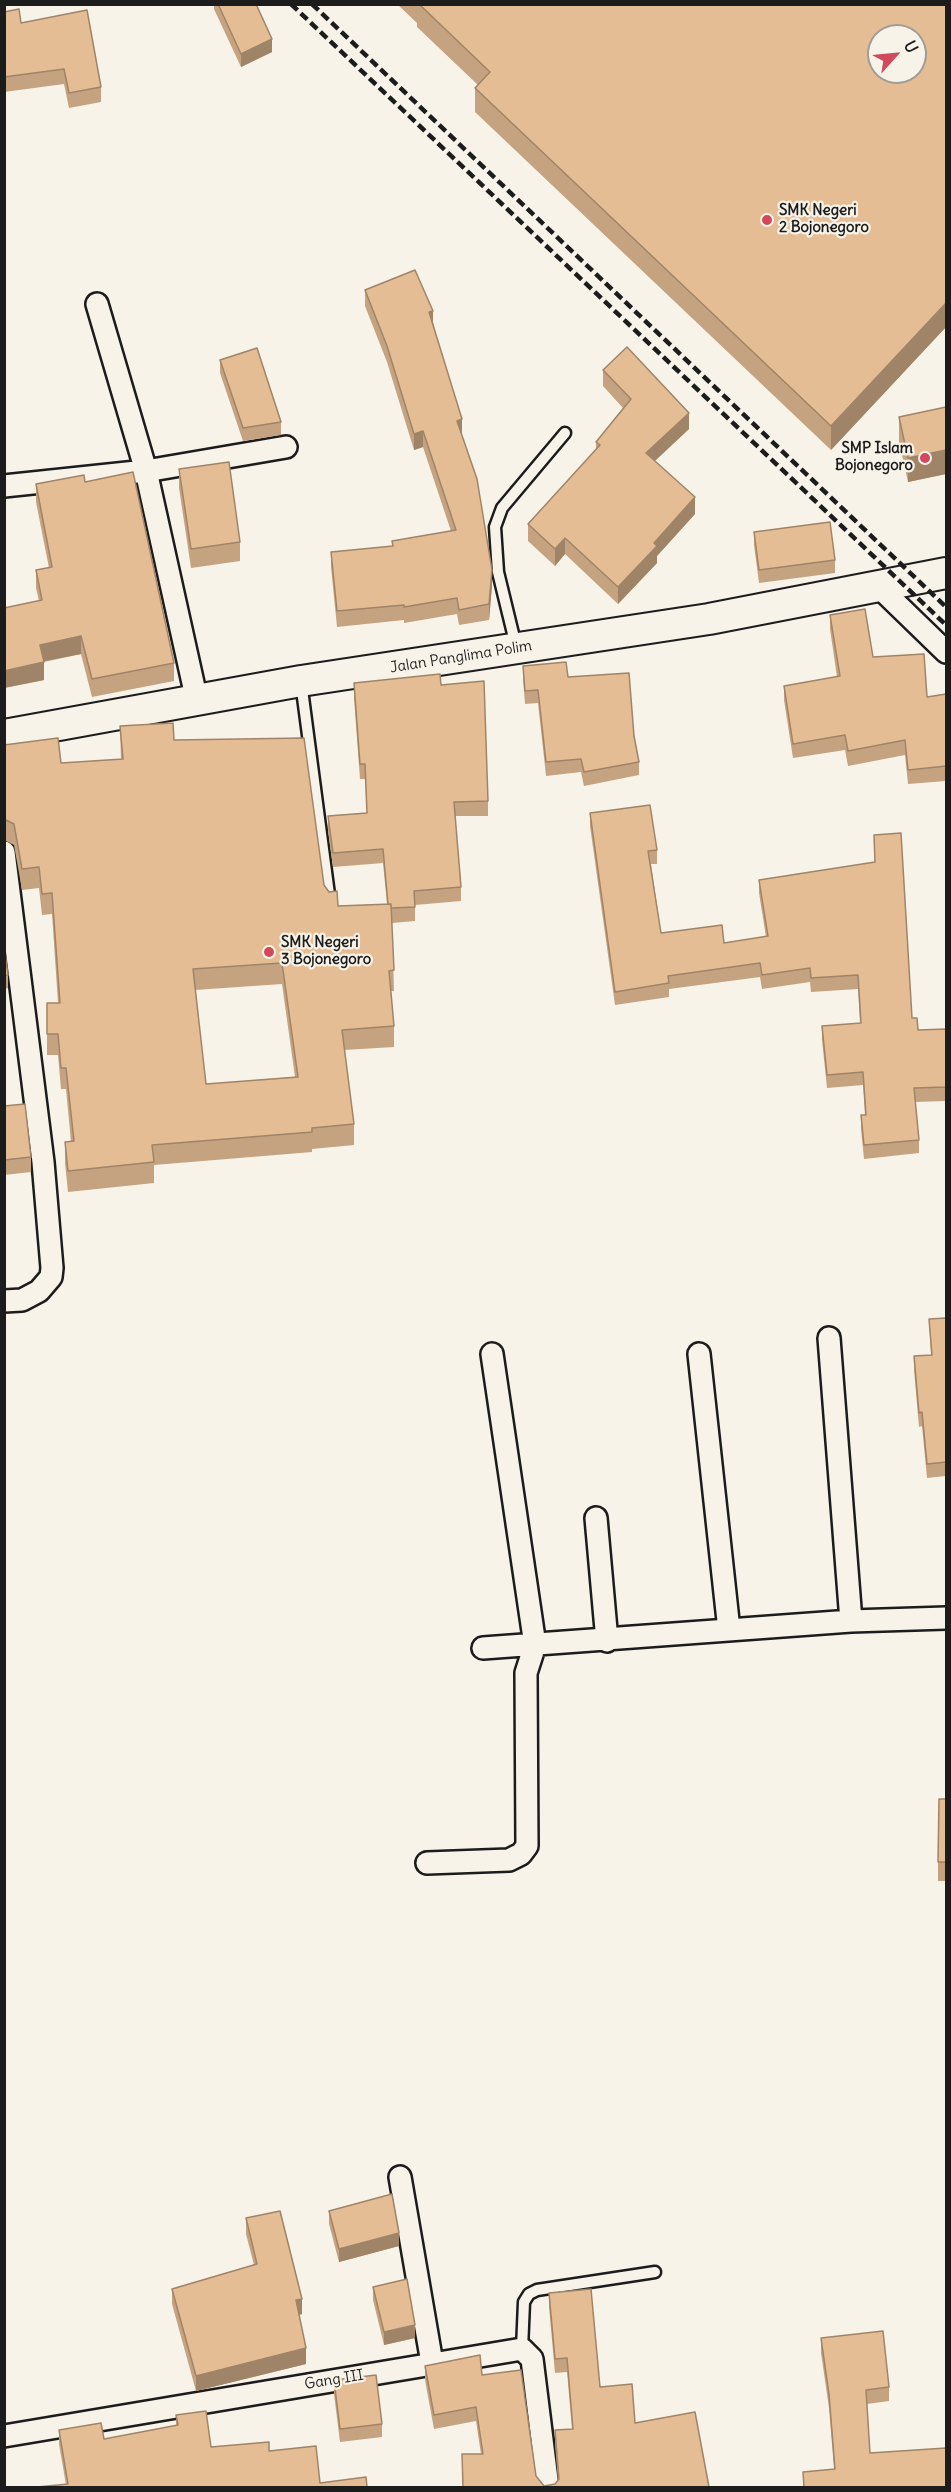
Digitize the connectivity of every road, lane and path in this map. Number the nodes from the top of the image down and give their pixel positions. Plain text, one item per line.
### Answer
1 (97, 304) dead end
2 (565, 433) dead end
3 (285, 447) dead end
4 (146, 471) junction
5 (4, 486) edge
6 (946, 573) edge
7 (878, 586) junction
8 (516, 648) junction
9 (946, 652) edge
10 (301, 681) junction
11 (197, 701) junction
12 (4, 735) edge
13 (4, 852) edge
14 (330, 902) edge
15 (4, 1301) edge
16 (829, 1338) dead end
17 (492, 1354) dead end
18 (699, 1354) dead end
19 (596, 1518) dead end
20 (946, 1618) edge
21 (851, 1622) junction
22 (729, 1630) junction
23 (607, 1641) junction
24 (535, 1645) junction
25 (483, 1648) dead end
26 (427, 1863) dead end
27 (400, 2176) dead end
28 (656, 2272) dead end
29 (522, 2349) junction
30 (432, 2363) junction
31 (4, 2436) edge
32 (548, 2487) edge

1 - 4 street
2 - 8 lane
3 - 4 street
4 - 5 street
4 - 11 street
6 - 7 main road, Jalan Panglima Polim
7 - 8 main road, Jalan Panglima Polim
7 - 9 street
8 - 10 main road, Jalan Panglima Polim
10 - 11 main road, Jalan Panglima Polim
10 - 14 lane
11 - 12 main road, Jalan Panglima Polim
13 - 15 street
16 - 21 street
17 - 24 street
18 - 22 street
19 - 23 street
20 - 21 street
21 - 22 street
22 - 23 street
23 - 24 street
24 - 25 street
24 - 26 street
27 - 30 street
28 - 29 lane
29 - 30 street, Gang III
29 - 32 street
30 - 31 street, Gang III

